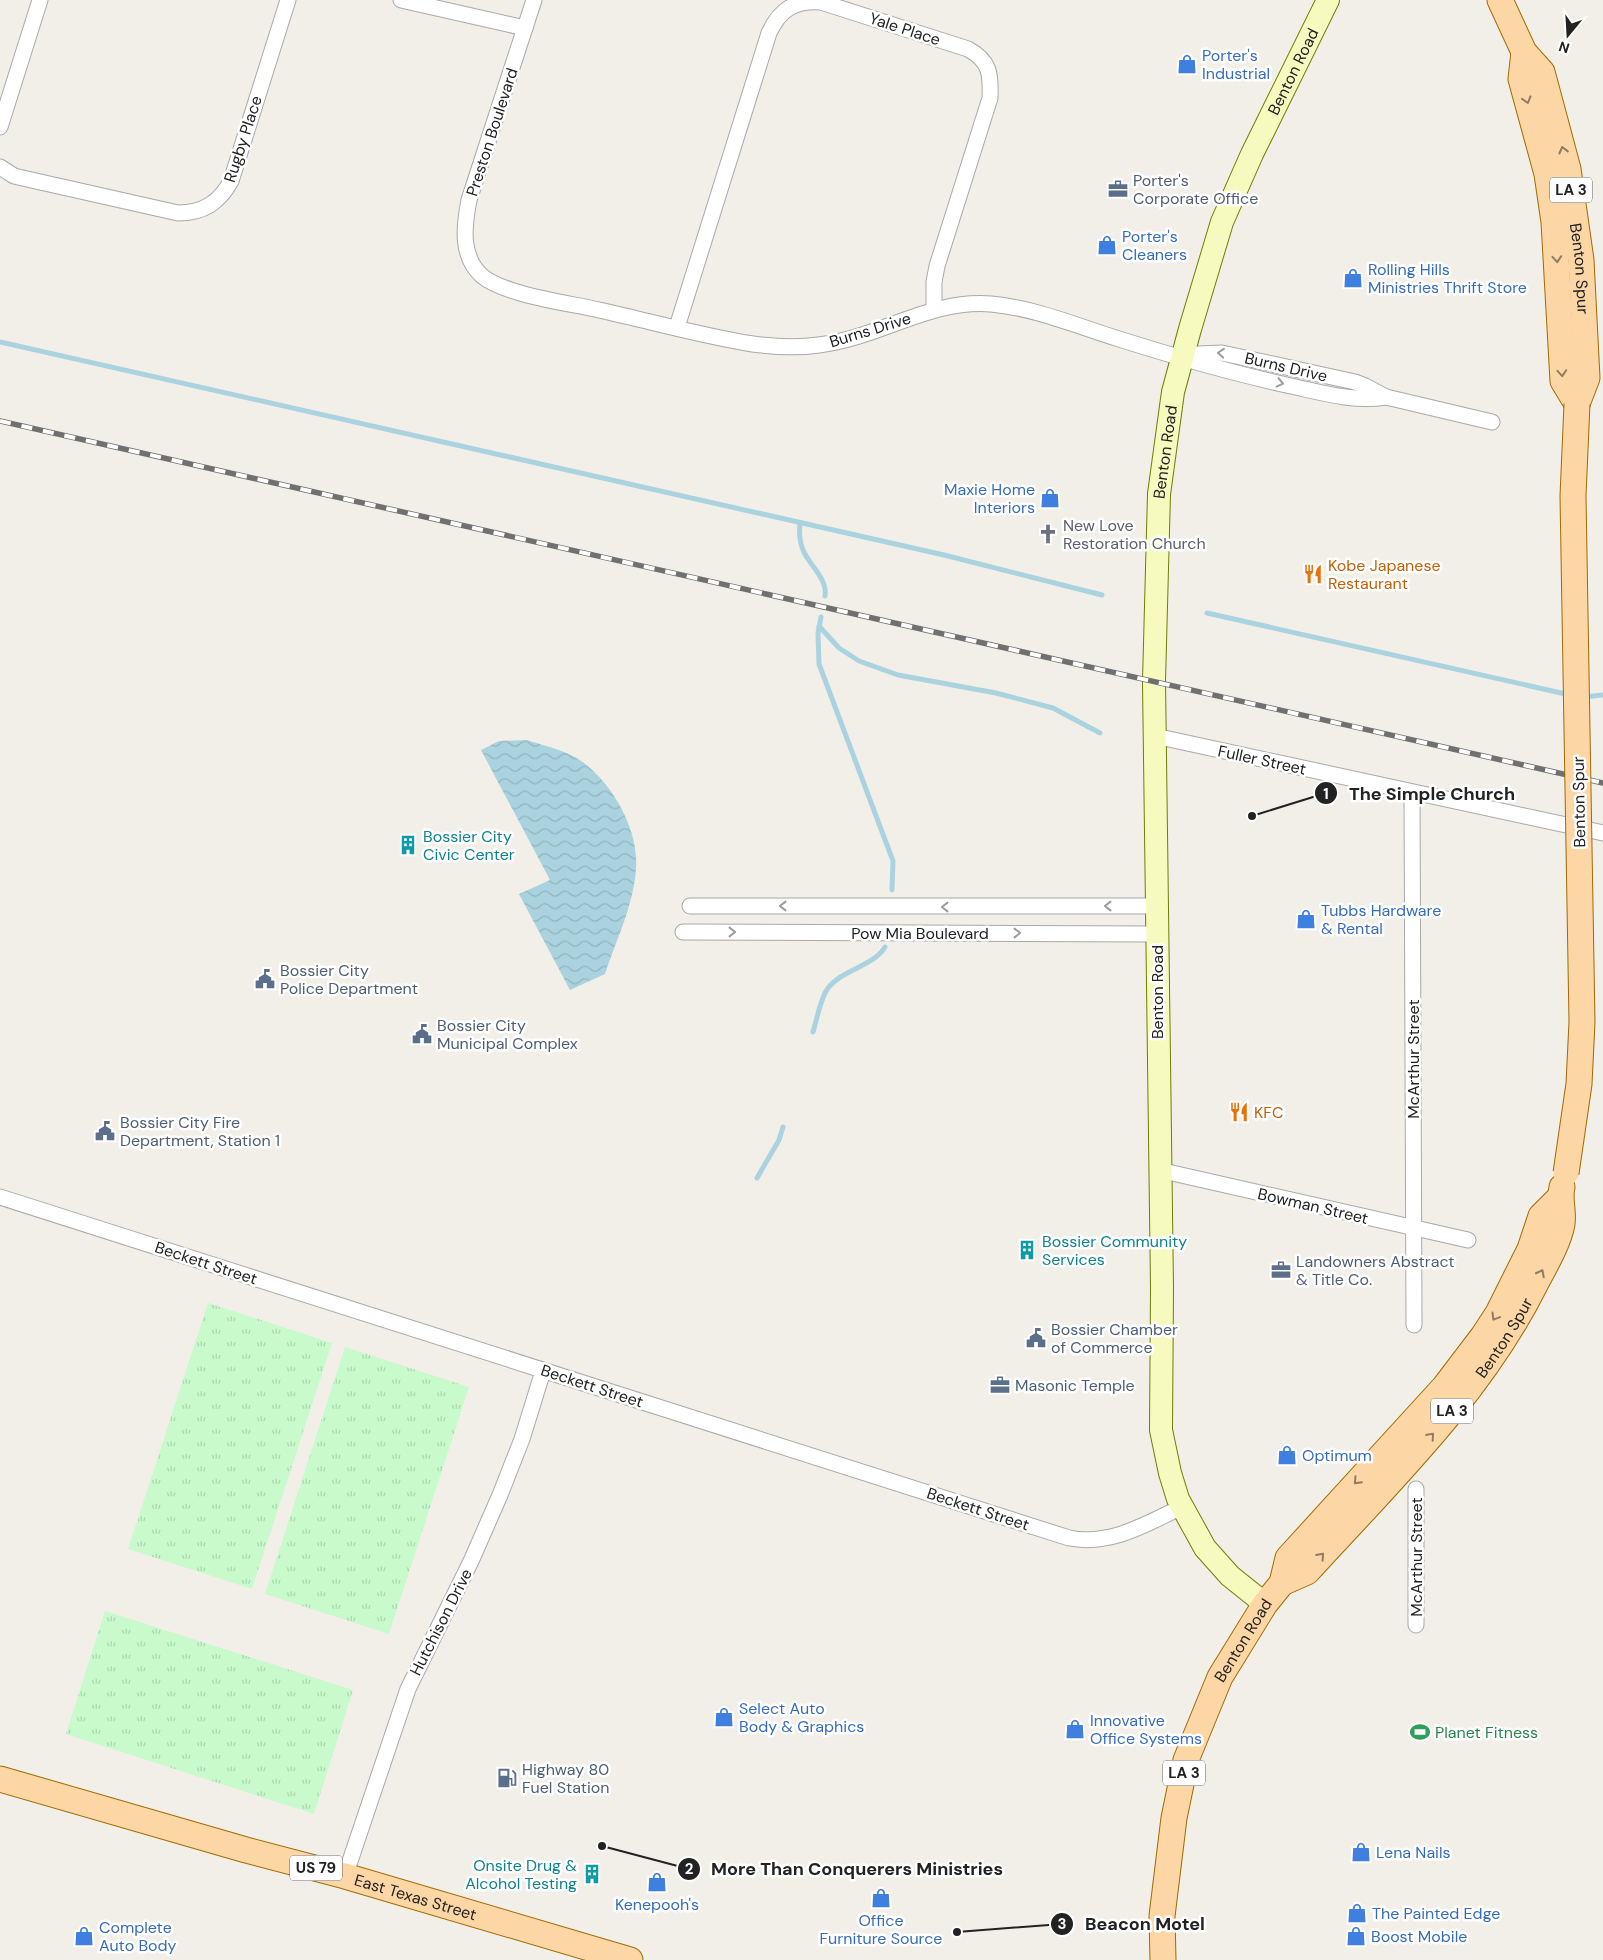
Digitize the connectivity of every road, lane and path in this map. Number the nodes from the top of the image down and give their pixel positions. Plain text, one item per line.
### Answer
1 (40, 0) edge
2 (288, 0) edge
3 (401, 0) edge
4 (534, 0) edge
5 (1328, 0) edge
6 (1500, 0) edge
7 (526, 28) junction
8 (1524, 52) junction
9 (0, 127) edge
10 (0, 167) edge
11 (472, 265) joint
12 (934, 309) junction
13 (677, 327) junction
14 (1182, 358) junction
15 (1577, 404) junction
16 (1492, 422) dead end
17 (1155, 736) junction
18 (1412, 792) junction
19 (1603, 833) edge
20 (690, 906) dead end
21 (1157, 906) junction
22 (683, 932) dead end
23 (1157, 934) junction
24 (1160, 1170) junction
25 (0, 1197) edge
26 (1413, 1228) junction
27 (1468, 1240) dead end
28 (1414, 1325) dead end
29 (543, 1371) junction
30 (1416, 1489) dead end
31 (1182, 1507) junction
32 (1265, 1604) junction
33 (1416, 1625) dead end
34 (0, 1779) edge
35 (345, 1876) junction
36 (630, 1960) edge
37 (1163, 1960) edge

1 - 9 street
2 - 10 street, Rugby Place
3 - 7 street
4 - 7 street, Preston Boulevard
5 - 14 main road, Benton Road
6 - 8 main road, Benton Spur / LA 3
7 - 11 street, Preston Boulevard
8 -> 15 main road, Benton Spur / LA 3
15 -> 8 main road, Benton Spur / LA 3
11 - 13 street, Burns Drive
12 - 13 street, Burns Drive
12 - 13 street, Yale Place
12 - 14 street, Burns Drive
14 - 16 street, Burns Drive
14 - 17 main road, Benton Road
15 - 32 main road, Benton Spur / LA 3, bridge
17 - 18 street, Fuller Street
17 - 21 main road, Benton Road
18 - 19 street, Fuller Street
18 - 26 street, McArthur Street
21 -> 20 street, Pow Mia Boulevard
21 - 23 main road, Benton Road
22 -> 23 street, Pow Mia Boulevard
23 - 24 main road, Benton Road
24 - 26 street, Bowman Street
24 - 31 main road, Benton Road
25 - 29 street, Beckett Street
26 - 27 street, Bowman Street
26 - 28 street, McArthur Street
29 - 31 street, Beckett Street
29 - 35 street, Hutchison Drive
30 - 33 street, McArthur Street
31 - 32 main road, Benton Road
32 - 37 main road, Benton Road / LA 3
34 - 35 main road, East Texas Street / US 79
35 - 36 main road, East Texas Street / US 79

